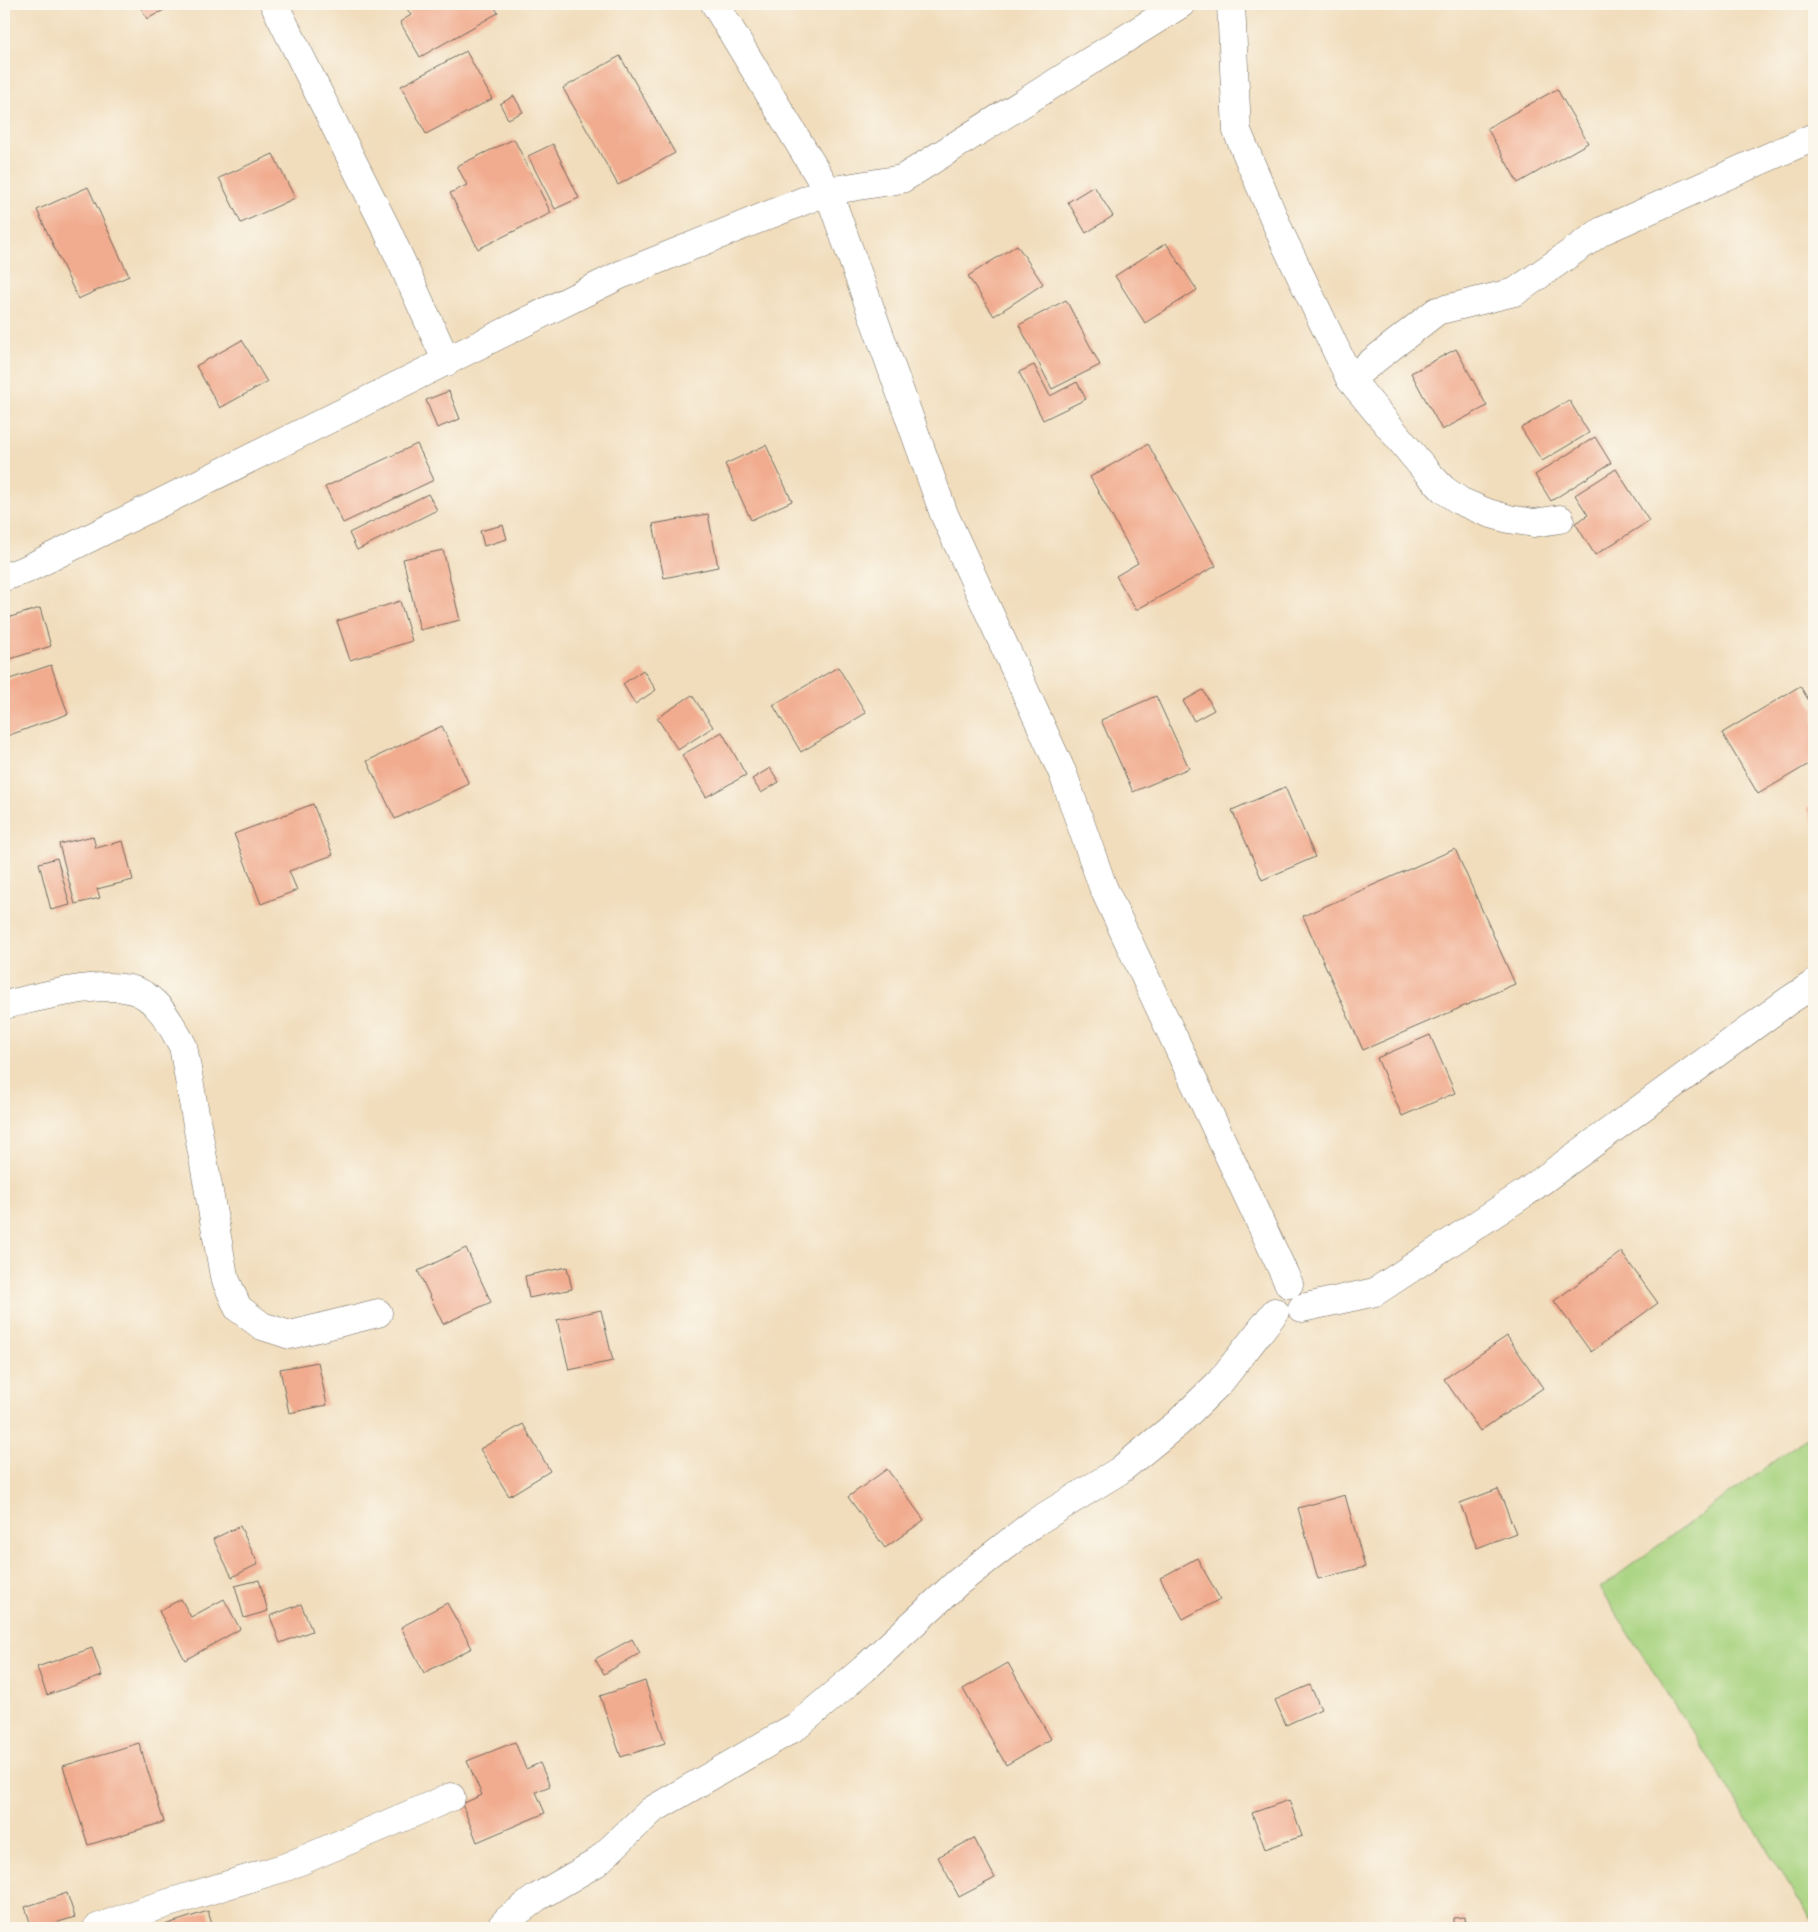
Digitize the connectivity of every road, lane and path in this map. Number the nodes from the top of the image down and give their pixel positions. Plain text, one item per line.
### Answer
1 (274, 4) edge
2 (715, 4) edge
3 (1181, 4) edge
4 (1231, 4) edge
5 (1814, 137) edge
6 (828, 191) junction
7 (447, 362) junction
8 (1350, 379) junction
9 (1560, 519) dead end
10 (4, 577) edge
11 (1814, 984) edge
12 (4, 1005) edge
13 (1289, 1284) dead end
14 (1302, 1308) dead end
15 (1275, 1312) dead end
16 (378, 1313) dead end
17 (450, 1797) dead end
18 (97, 1928) edge
19 (500, 1928) edge

1 - 7 street
2 - 6 street
3 - 6 street
4 - 8 street
5 - 8 street
6 - 7 street
6 - 13 street
7 - 10 street
8 - 9 street
11 - 14 street
12 - 16 street
15 - 19 street
17 - 18 street

